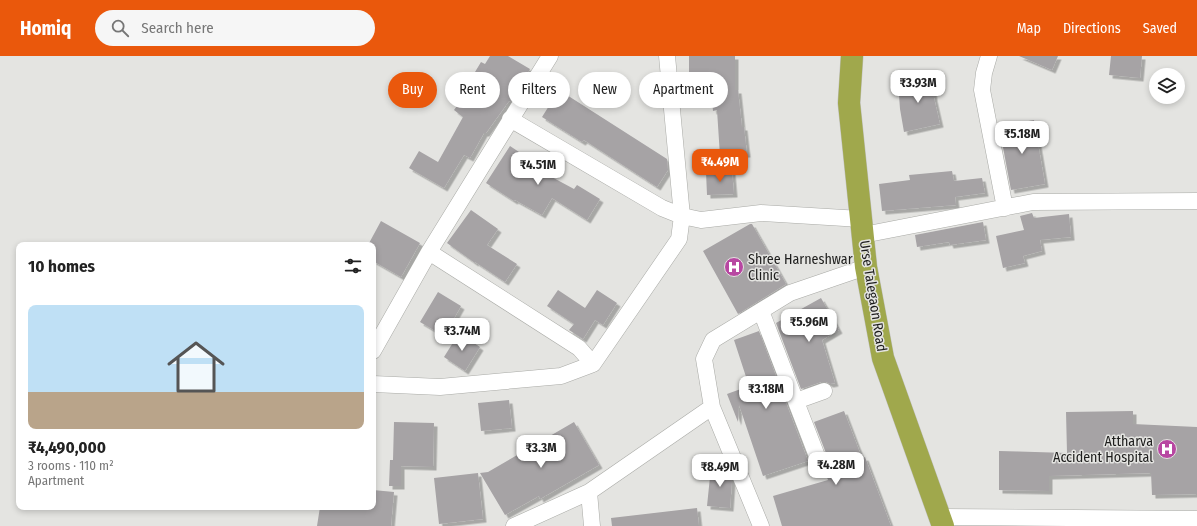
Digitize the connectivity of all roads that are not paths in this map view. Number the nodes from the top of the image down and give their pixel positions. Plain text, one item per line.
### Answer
1 (550, 56) edge
2 (667, 56) edge
3 (852, 56) edge
4 (989, 56) edge
5 (510, 119) junction
6 (1197, 201) edge
7 (1005, 208) junction
8 (682, 216) junction
9 (862, 227) junction
10 (429, 252) junction
11 (866, 267) junction
12 (761, 311) junction
13 (376, 346) edge
14 (593, 364) junction
15 (376, 384) edge
16 (824, 391) dead end
17 (796, 401) junction
18 (712, 407) junction
19 (820, 464) dead end
20 (590, 492) junction
21 (1197, 519) edge
22 (942, 521) edge
23 (514, 526) edge
24 (592, 526) edge
25 (760, 526) edge

1 - 5 street
2 - 8 street
3 - 9 highway, Urse Talegaon Road
4 - 7 street
5 - 8 street
5 - 10 street
6 - 7 street
7 - 9 street
8 - 9 street
8 - 14 street
9 - 11 highway, Urse Talegaon Road
10 - 13 street
10 - 14 street
11 - 12 street
11 - 22 highway, Urse Talegaon Road
12 - 17 street
12 - 18 street
14 - 15 street
16 - 17 street
17 - 19 street
18 - 20 street
18 - 25 street
20 - 23 street
20 - 24 street
21 - 22 street

